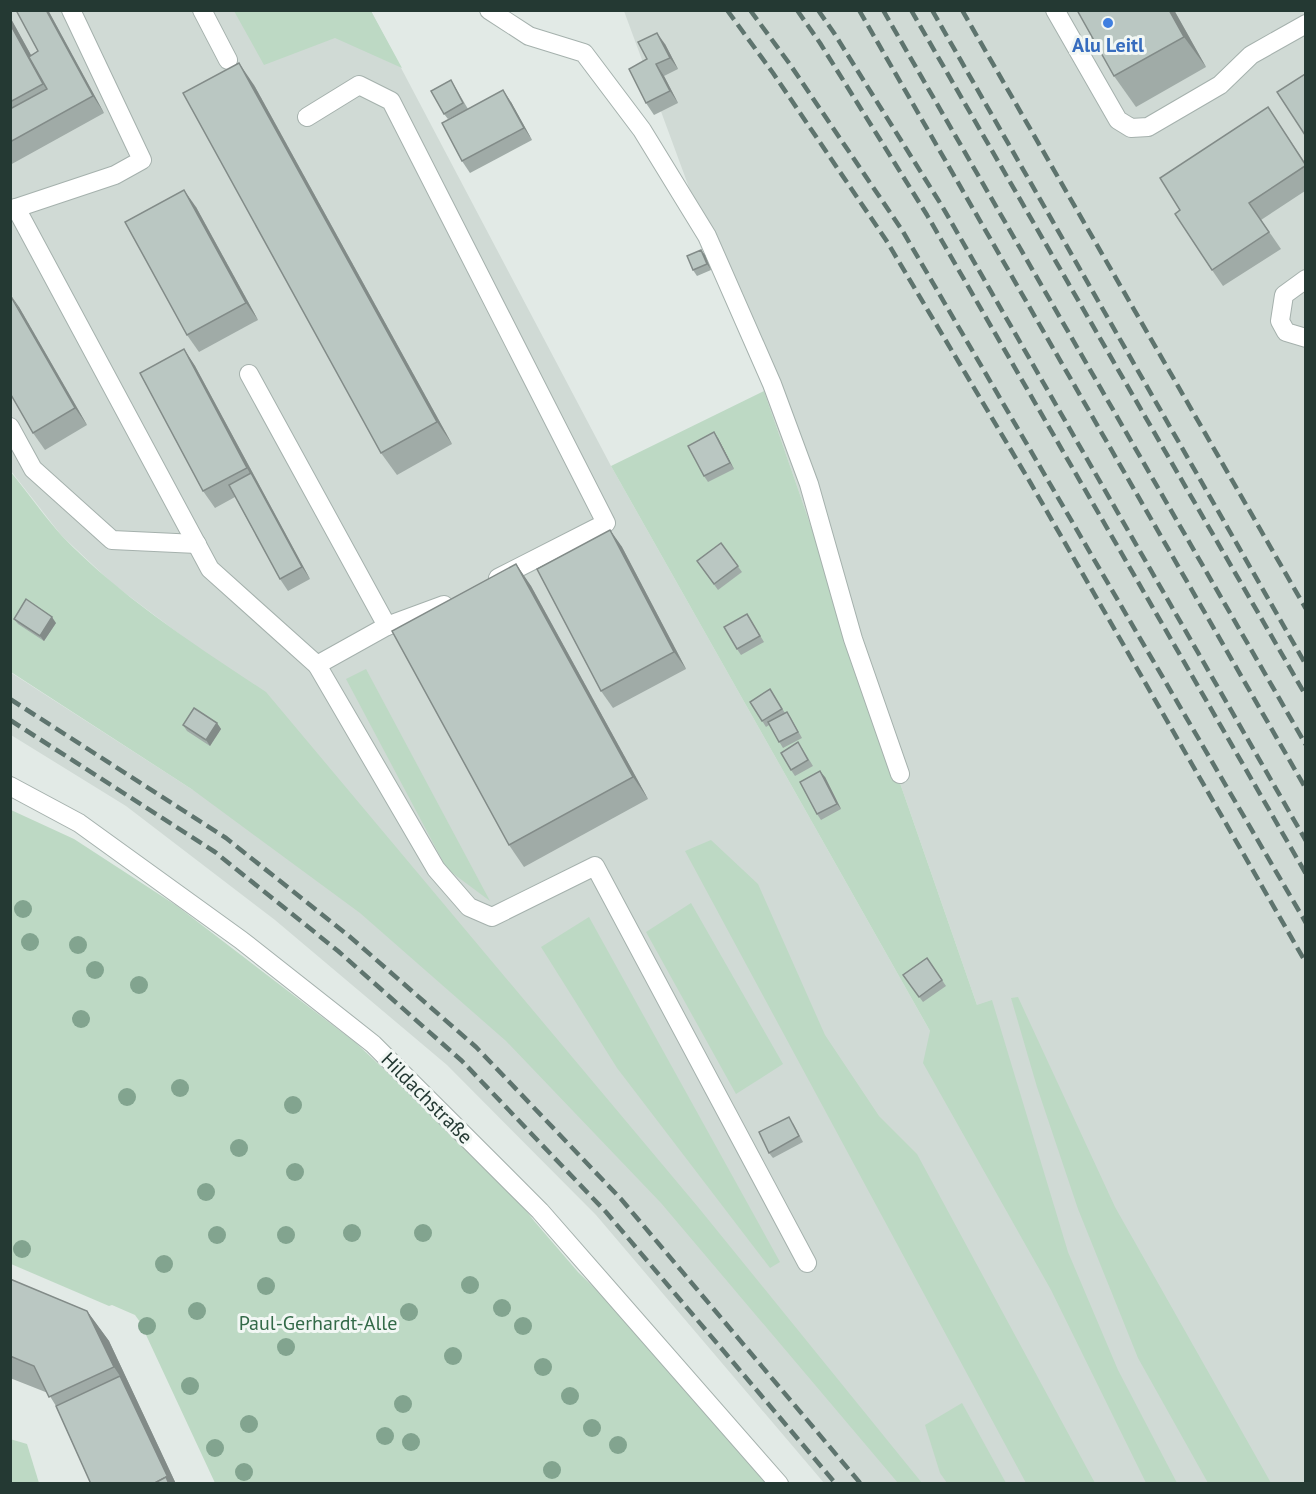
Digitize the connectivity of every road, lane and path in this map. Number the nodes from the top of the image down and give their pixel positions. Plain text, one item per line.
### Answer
1 (71, 10) edge
2 (202, 10) edge
3 (489, 10) edge
4 (1054, 10) edge
5 (1305, 24) edge
6 (228, 60) dead end
7 (307, 117) dead end
8 (13, 209) edge
9 (1305, 279) edge
10 (1305, 338) edge
11 (249, 374) dead end
12 (10, 427) edge
13 (197, 544) junction
14 (478, 588) edge
15 (456, 599) edge
16 (387, 626) junction
17 (317, 665) junction
18 (900, 774) dead end
19 (10, 786) edge
20 (807, 1263) dead end
21 (780, 1484) edge

1 - 8 lane
2 - 6 lane
3 - 18 lane
4 - 5 lane
7 - 14 lane
8 - 13 lane
9 - 10 lane
11 - 16 lane
12 - 13 lane
13 - 17 lane
15 - 16 lane
16 - 17 lane
17 - 20 lane
19 - 21 lane, Hildachstraße

